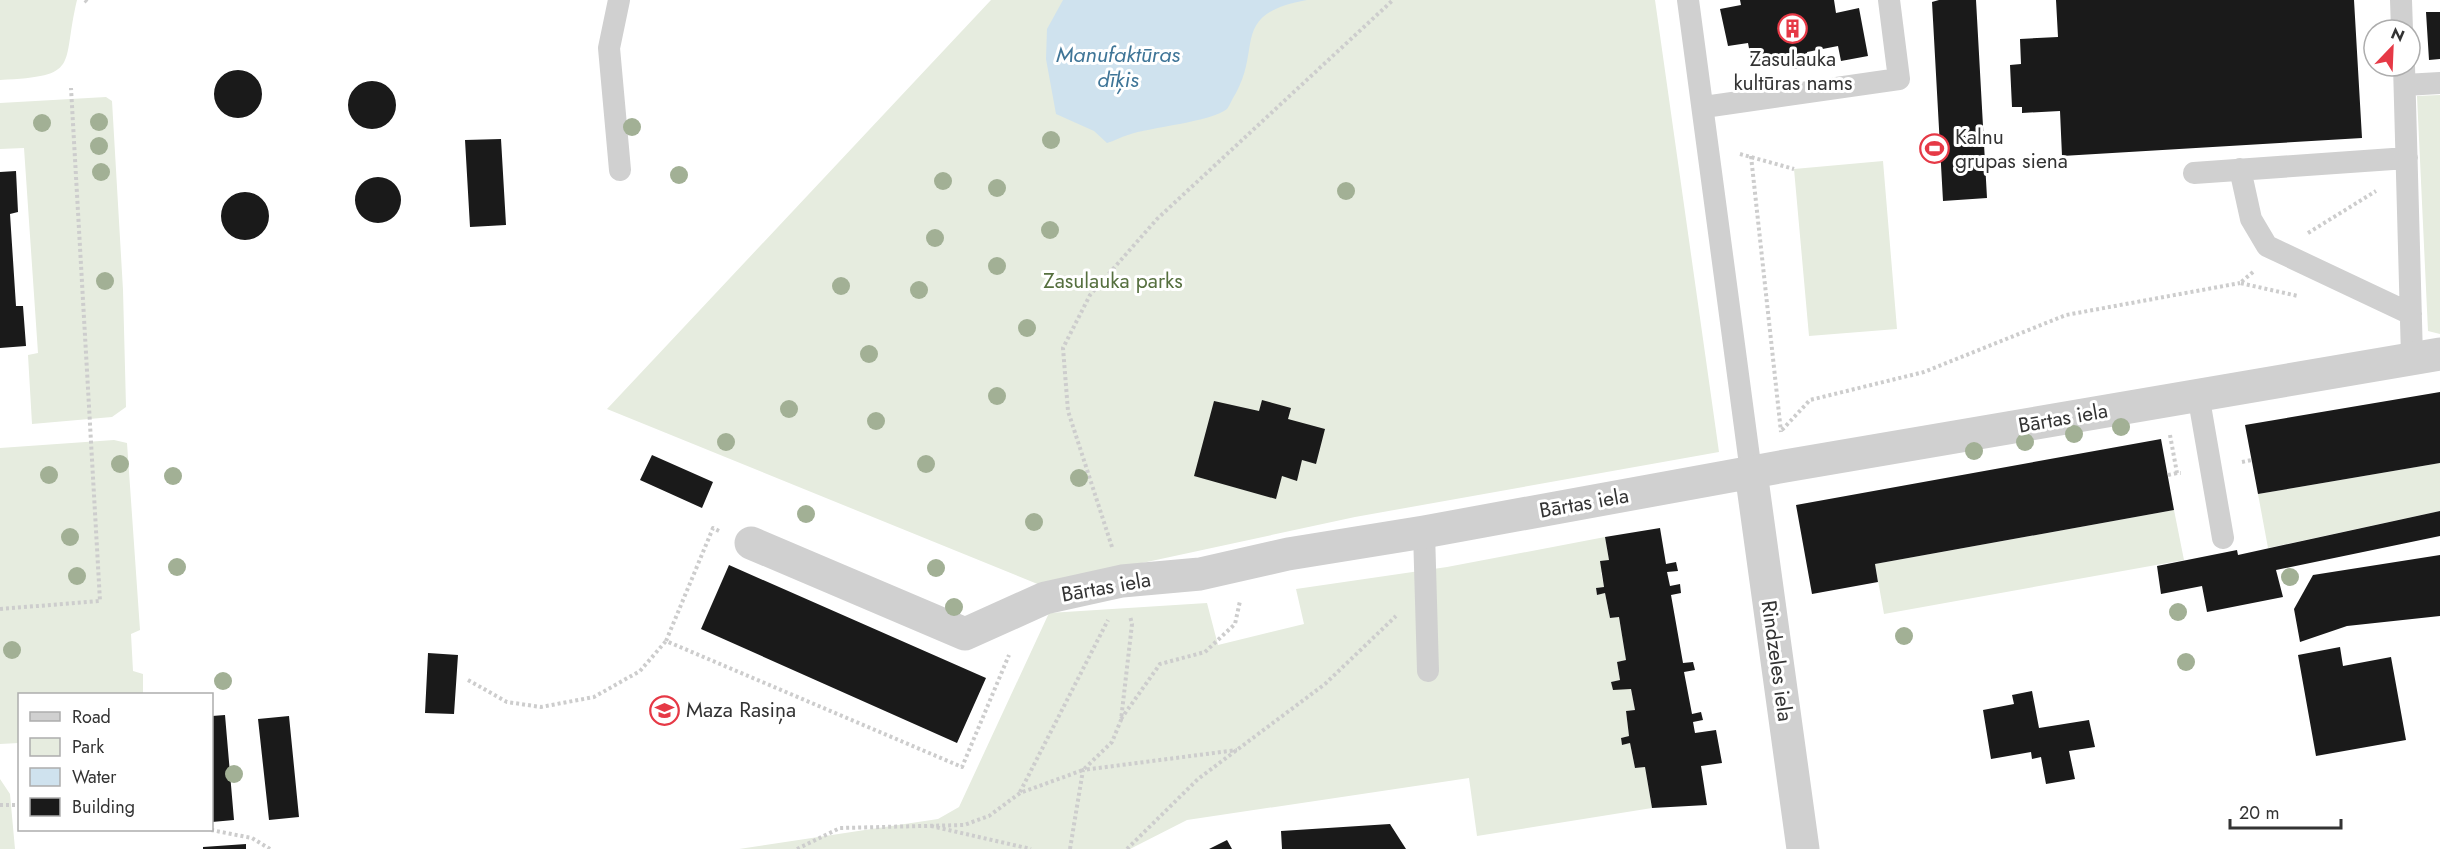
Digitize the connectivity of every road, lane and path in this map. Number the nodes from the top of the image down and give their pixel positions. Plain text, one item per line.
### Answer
1 (620, 0) edge
2 (1393, 0) edge
3 (1688, 0) edge
4 (1889, 0) edge
5 (2401, 0) edge
6 (2402, 18) edge
7 (2404, 78) edge
8 (2418, 78) edge
9 (2440, 83) edge
10 (71, 88) dead end
11 (1704, 107) junction
12 (1710, 149) junction
13 (1751, 156) junction
14 (2408, 164) junction
15 (1794, 169) dead end
16 (620, 170) dead end
17 (2240, 170) junction
18 (2194, 173) dead end
19 (2278, 251) junction
20 (2240, 283) dead end
21 (2411, 314) junction
22 (2426, 356) edge
23 (2198, 394) junction
24 (1780, 431) junction
25 (2252, 460) dead end
26 (2242, 462) dead end
27 (1785, 466) junction
28 (1751, 472) junction
29 (2177, 473) dead end
30 (2168, 475) dead end
31 (1425, 532) junction
32 (2223, 538) dead end
33 (751, 543) joint
34 (1247, 563) junction
35 (1122, 585) junction
36 (1425, 589) junction
37 (0, 609) edge
38 (965, 634) junction
39 (666, 640) junction
40 (1428, 671) dead end
41 (468, 680) dead end
42 (1121, 720) junction
43 (1237, 749) junction
44 (1083, 770) junction
45 (1020, 793) junction
46 (0, 805) edge
47 (18, 805) edge
48 (924, 824) junction
49 (213, 830) edge
50 (270, 849) edge
51 (797, 849) edge
52 (1031, 849) edge
53 (1070, 849) edge
54 (1127, 849) edge
55 (1803, 849) edge

1 - 16 lane
2 - 35 path
3 - 11 lane
4 - 11 lane
5 - 6 lane
7 - 14 lane
8 - 9 lane
10 - 37 path
11 - 12 lane
12 - 13 path
12 - 28 lane
13 - 15 path
13 - 24 path
14 - 17 lane
14 - 19 path
14 - 21 lane
17 - 18 lane
17 - 19 lane
19 - 21 lane
20 - 24 path
21 - 22 lane
22 - 23 street, Bārtas iela
23 - 27 street, Bārtas iela
23 - 32 lane
24 - 27 path
25 - 26 path
27 - 28 street, Bārtas iela
28 - 31 street, Bārtas iela
28 - 55 street, Rindzeles iela
29 - 30 path
31 - 34 street, Bārtas iela
31 - 36 lane
33 - 38 street
33 - 39 path
34 - 35 street, Bārtas iela
34 - 42 path
35 - 38 street, Bārtas iela
35 - 42 path
35 - 45 path
36 - 40 lane
36 - 43 path
38 - 39 path
39 - 41 path
42 - 44 path
43 - 44 path
43 - 54 path
44 - 45 path
44 - 53 path
45 - 48 path
46 - 47 path
48 - 51 path
48 - 52 path
49 - 50 path

